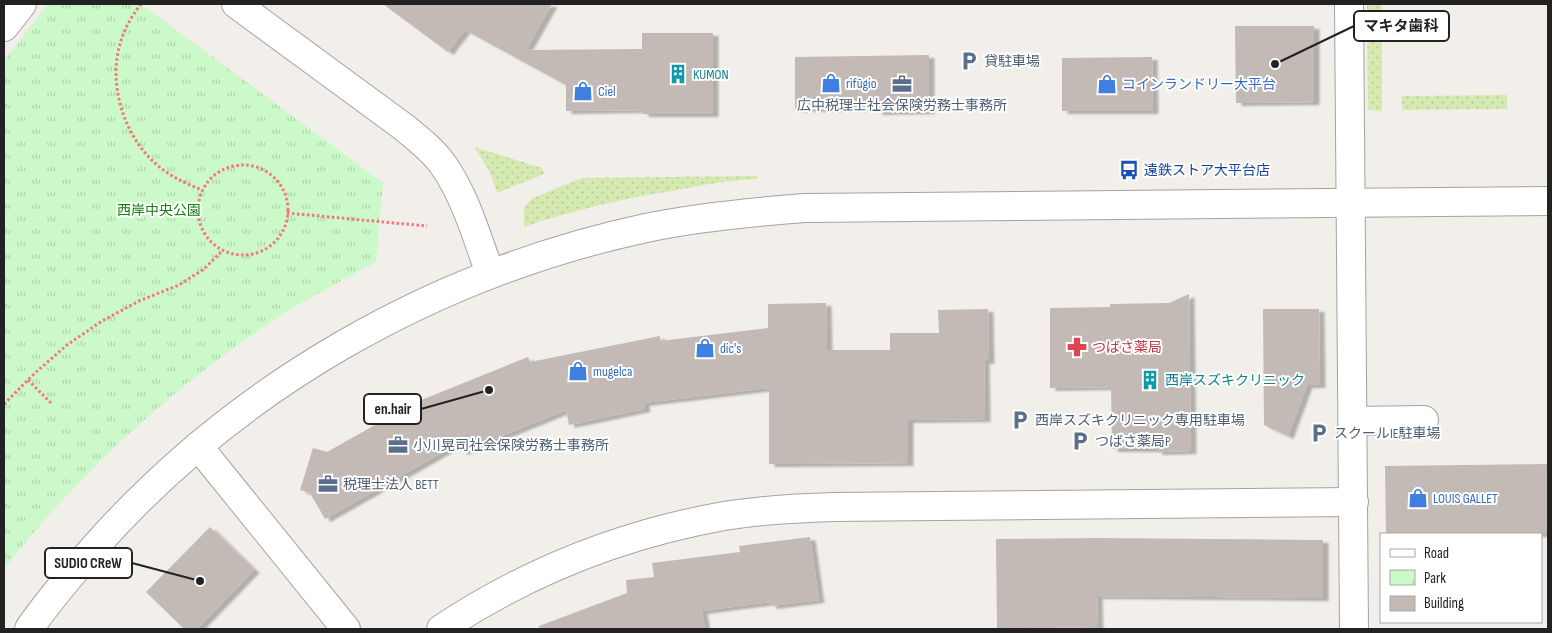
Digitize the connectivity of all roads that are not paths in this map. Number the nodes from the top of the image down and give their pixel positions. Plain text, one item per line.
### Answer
1 (22, 4) edge
2 (236, 4) edge
3 (1350, 4) edge
4 (4, 27) edge
5 (1548, 201) edge
6 (1351, 203) junction
7 (490, 274) junction
8 (1424, 420) dead end
9 (1353, 421) junction
10 (198, 446) junction
11 (1354, 502) junction
12 (29, 629) edge
13 (346, 629) edge
14 (441, 629) edge
15 (1354, 629) edge

1 - 4 street
2 - 7 street
3 - 6 street
5 - 6 street
6 - 7 street
6 - 9 street
7 - 10 street
8 - 9 street
9 - 11 street
10 - 12 street
10 - 13 street
11 - 14 street
11 - 15 street

